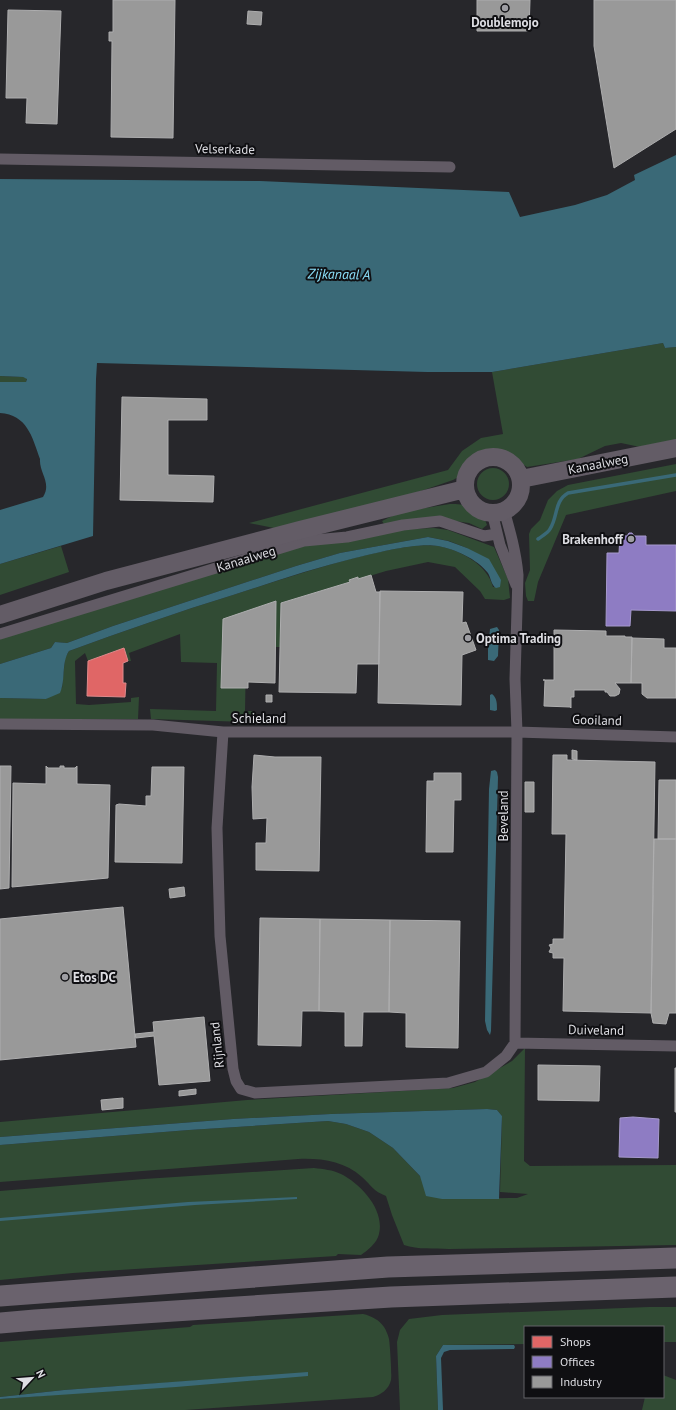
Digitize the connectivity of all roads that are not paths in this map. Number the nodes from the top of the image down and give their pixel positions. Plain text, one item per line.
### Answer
1 (0, 159) edge
2 (450, 167) dead end
3 (676, 448) edge
4 (521, 479) junction
5 (465, 489) junction
6 (498, 511) junction
7 (497, 534) junction
8 (518, 589) junction
9 (0, 614) edge
10 (0, 634) edge
11 (0, 724) edge
12 (224, 732) junction
13 (518, 732) junction
14 (676, 737) edge
15 (515, 1043) junction
16 (676, 1046) edge
17 (676, 1258) edge
18 (676, 1287) edge
19 (0, 1296) edge
20 (0, 1323) edge

1 - 2 street, Velserkade
3 - 4 main road, Kanaalweg
4 - 5 main road
4 - 6 main road
5 - 6 main road
5 - 9 main road, Kanaalweg
6 - 7 street, Beveland
6 - 8 street, Beveland
7 - 8 street, Beveland
7 - 10 street, Kanaalweg
8 - 13 street, Beveland
11 - 12 street, Schieland
12 - 13 street, Schieland
12 - 15 street, Rijnland
13 - 14 street, Gooiland
13 - 15 street, Beveland
15 - 16 street, Duiveland
17 - 19 highway
18 - 20 highway

